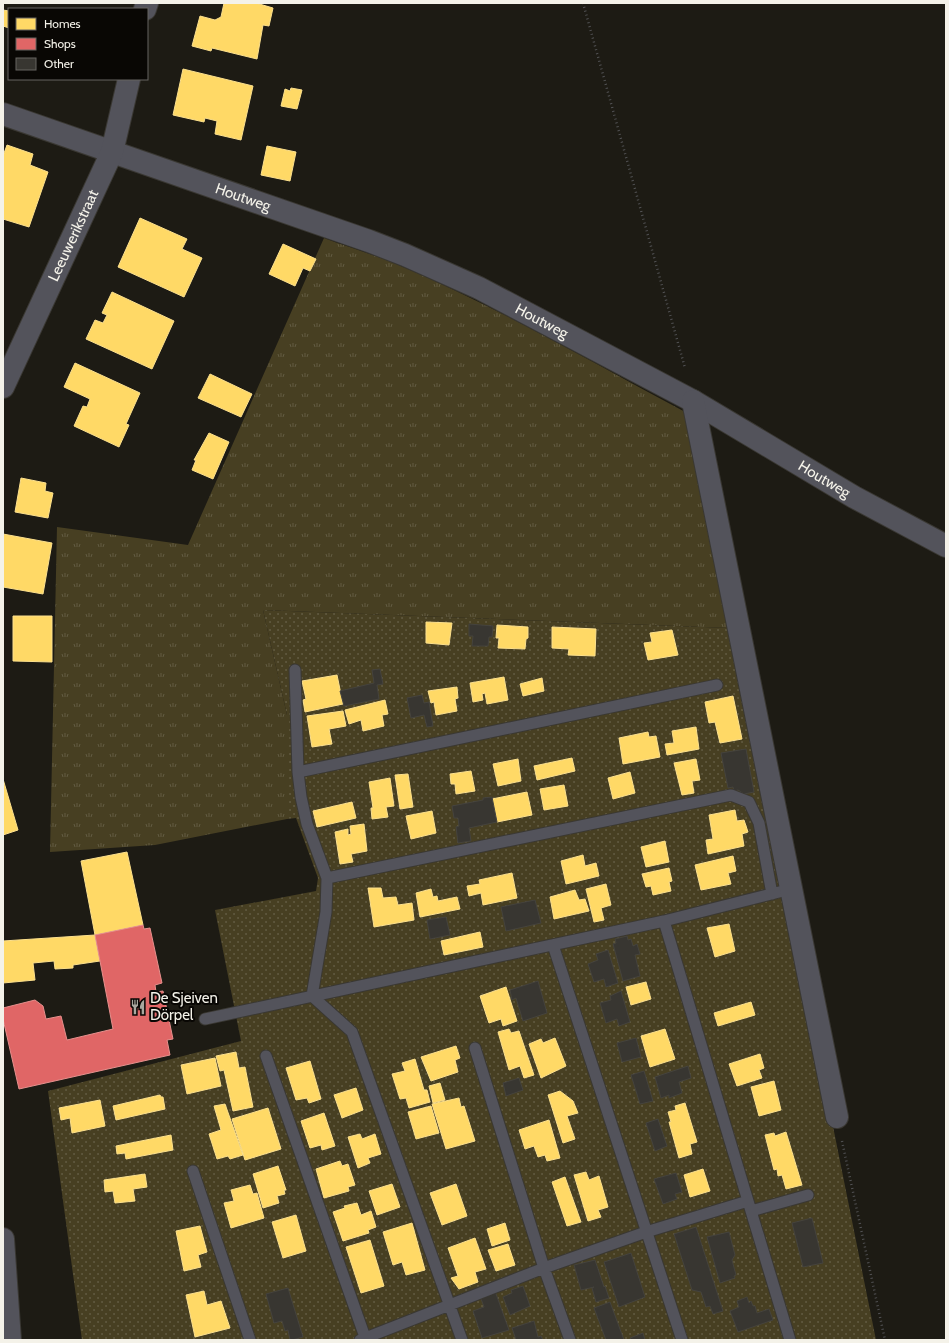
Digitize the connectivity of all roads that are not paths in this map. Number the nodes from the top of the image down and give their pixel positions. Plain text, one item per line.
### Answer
1 (129, 80) edge
2 (3, 114) edge
3 (112, 152) junction
4 (3, 388) edge
5 (693, 401) junction
6 (946, 546) edge
7 (295, 670) dead end
8 (717, 685) dead end
9 (298, 772) junction
10 (327, 878) junction
11 (782, 892) junction
12 (664, 921) junction
13 (553, 945) junction
14 (312, 996) junction
15 (205, 1019) dead end
16 (475, 1048) dead end
17 (266, 1056) dead end
18 (837, 1117) road end
19 (193, 1171) dead end
20 (808, 1195) dead end
21 (749, 1206) junction
22 (646, 1232) junction
23 (3, 1239) edge
24 (544, 1268) junction
25 (450, 1306) junction
26 (10, 1340) edge
27 (250, 1340) edge
28 (364, 1340) edge
29 (462, 1340) edge
30 (570, 1340) edge
31 (682, 1340) edge
32 (790, 1340) edge

1 - 3 street, Leeuwerikstraat
2 - 3 street, Houtweg
3 - 4 street, Leeuwerikstraat
3 - 5 street, Houtweg
5 - 6 street, Houtweg
5 - 11 street
7 - 9 lane
8 - 9 lane
9 - 10 lane
10 - 11 lane
10 - 14 lane
11 - 12 lane
11 - 18 street
12 - 13 lane
12 - 21 lane
13 - 14 lane
13 - 22 lane
14 - 15 lane
14 - 25 lane
16 - 24 lane
17 - 28 lane
19 - 27 lane
20 - 21 lane
21 - 22 lane
21 - 32 lane
22 - 24 lane
22 - 31 lane
23 - 26 street
24 - 25 lane
24 - 30 lane
25 - 28 lane
25 - 29 lane

